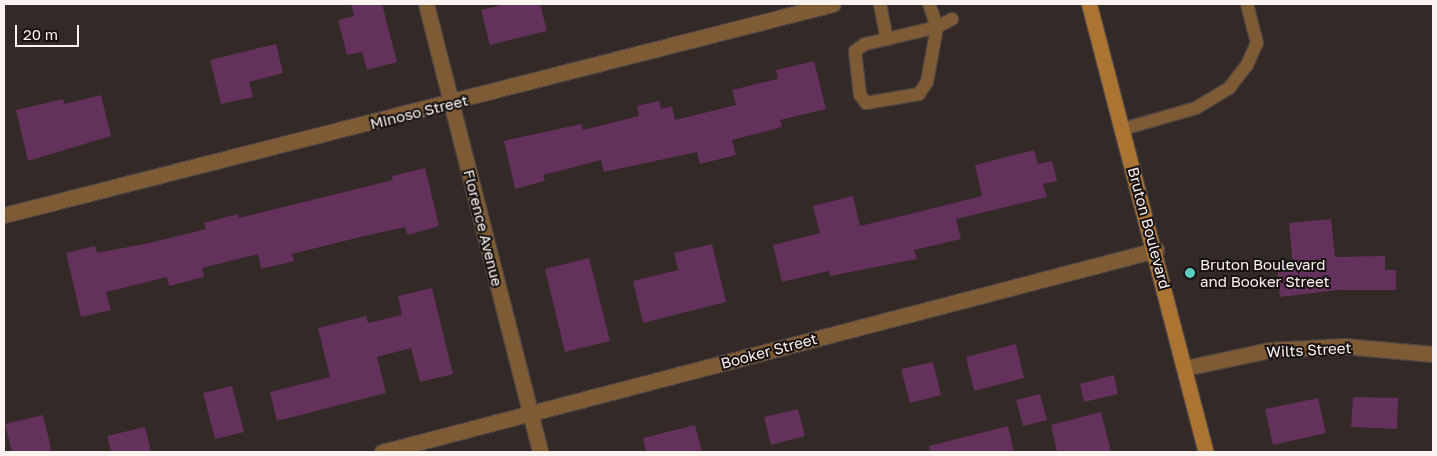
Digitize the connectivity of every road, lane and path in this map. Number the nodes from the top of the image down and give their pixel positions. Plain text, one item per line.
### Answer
1 (426, 4) edge
2 (833, 4) edge
3 (880, 4) edge
4 (929, 4) edge
5 (1088, 4) edge
6 (1247, 4) edge
7 (952, 19) dead end
8 (937, 27) junction
9 (887, 39) junction
10 (451, 104) junction
11 (1123, 129) junction
12 (4, 215) edge
13 (1156, 250) junction
14 (1433, 354) edge
15 (1185, 368) junction
16 (531, 413) junction
17 (382, 452) edge
18 (540, 452) edge
19 (1206, 452) edge

1 - 10 street, Florence Avenue
2 - 10 street, Minoso Street
3 - 9 lane
4 - 8 lane
5 - 11 street, Bruton Boulevard
6 - 11 lane
7 - 8 lane
8 - 9 lane
8 - 9 lane
10 - 12 street, Minoso Street
10 - 16 street, Florence Avenue
11 - 13 street, Bruton Boulevard
13 - 15 street, Bruton Boulevard
13 - 16 street, Booker Street
14 - 15 street, Wilts Street
15 - 19 street, Bruton Boulevard
16 - 17 street, Booker Street
16 - 18 street, Florence Avenue

